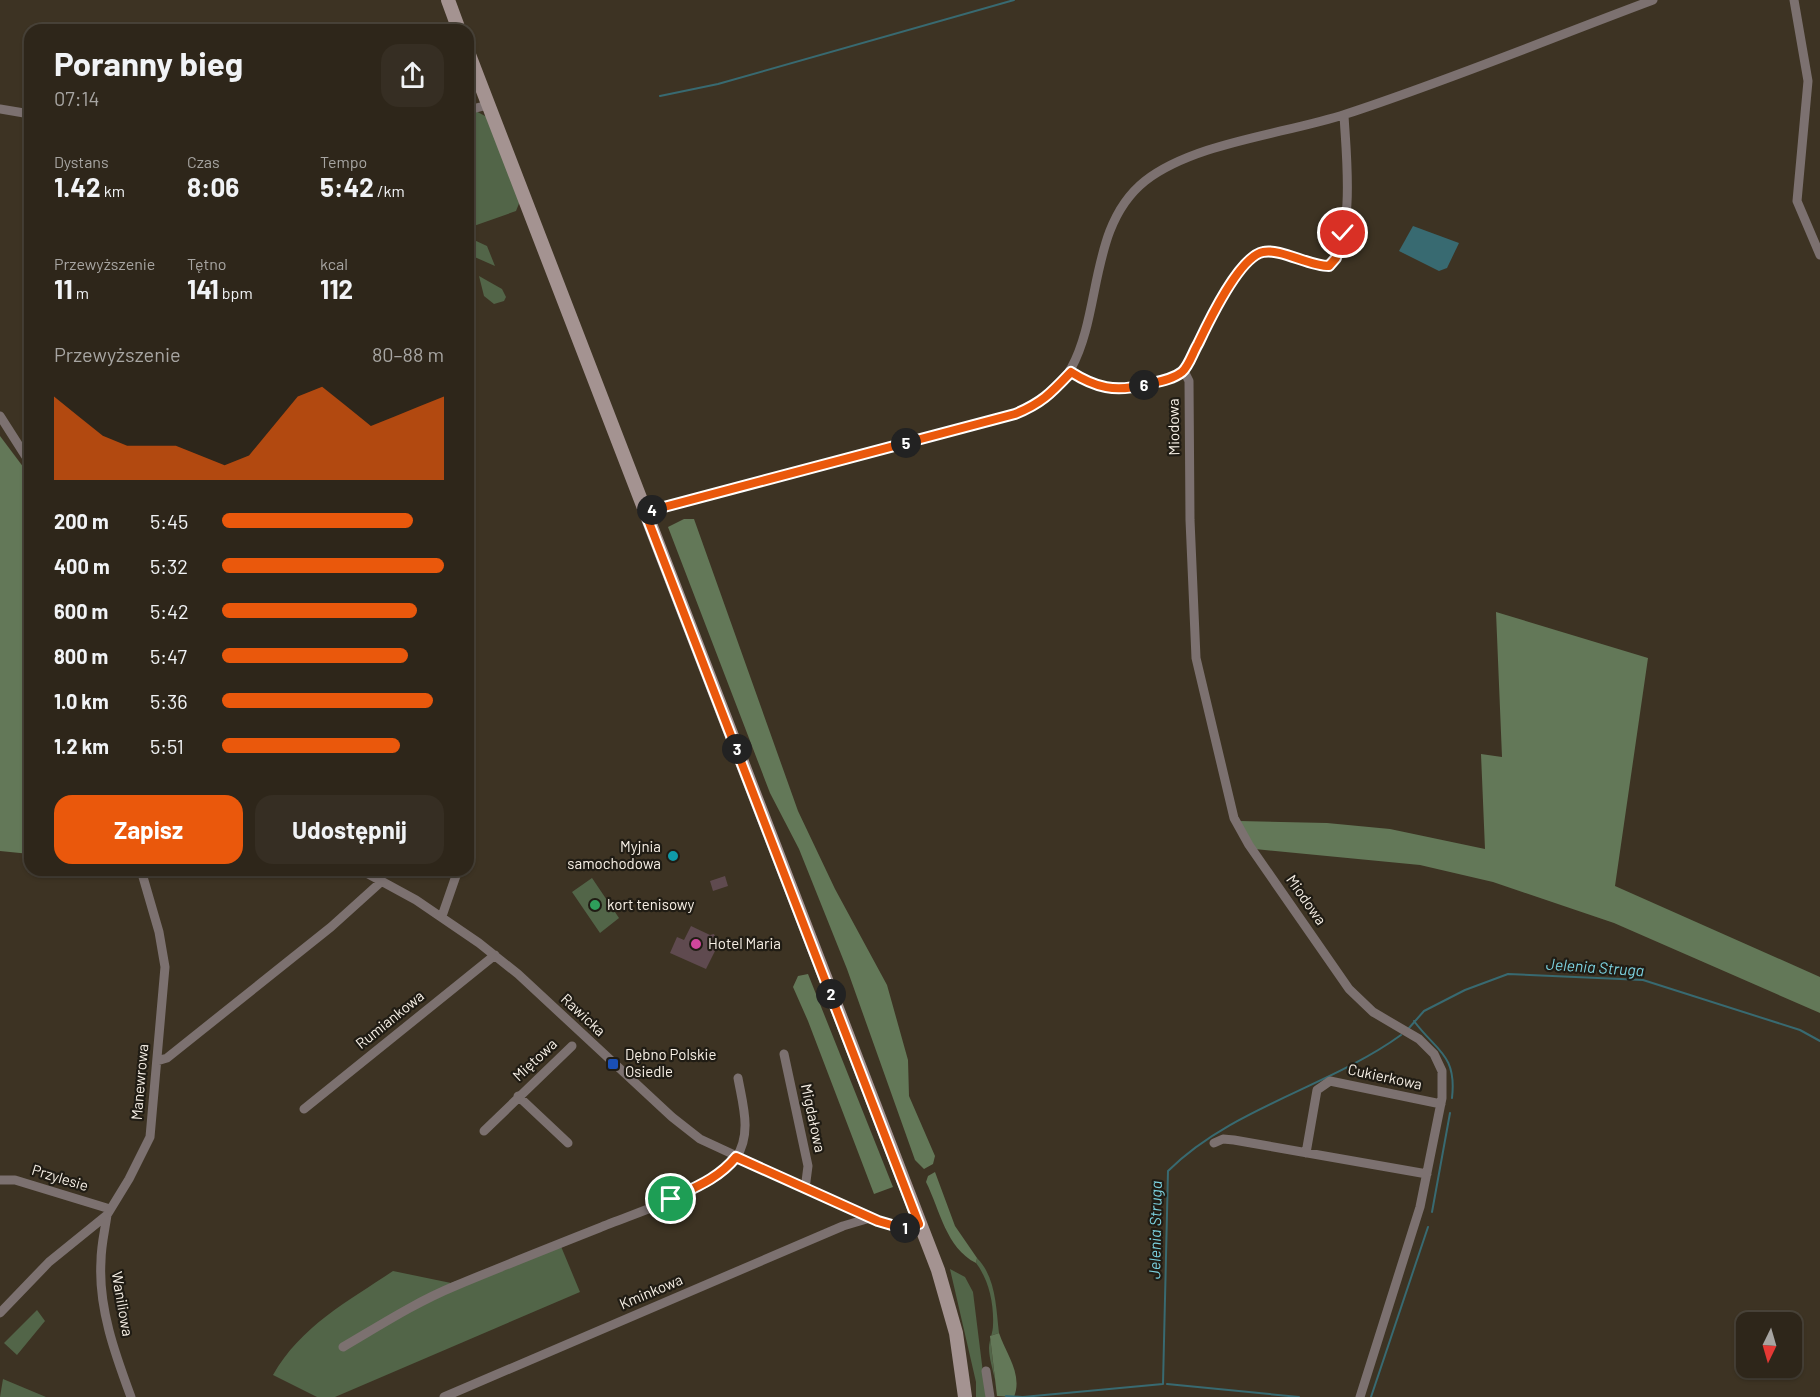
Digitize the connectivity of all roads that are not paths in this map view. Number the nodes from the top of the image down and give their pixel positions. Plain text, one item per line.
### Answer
1 (448, 0) edge
2 (1653, 0) edge
3 (1794, 0) edge
4 (457, 24) edge
5 (474, 68) edge
6 (488, 105) junction
7 (0, 109) edge
8 (474, 110) edge
9 (24, 113) edge
10 (1344, 115) junction
11 (1820, 255) edge
12 (1184, 371) junction
13 (1071, 372) junction
14 (0, 416) edge
15 (24, 454) edge
16 (645, 512) junction
17 (143, 876) edge
18 (372, 876) edge
19 (456, 876) edge
20 (382, 881) junction
21 (441, 915) junction
22 (495, 956) junction
23 (572, 1046) dead end
24 (784, 1054) dead end
25 (157, 1061) junction
26 (738, 1078) dead end
27 (518, 1096) junction
28 (1441, 1104) junction
29 (304, 1109) dead end
30 (484, 1131) dead end
31 (568, 1143) dead end
32 (1214, 1143) dead end
33 (1306, 1153) junction
34 (736, 1157) junction
35 (1427, 1174) junction
36 (0, 1180) edge
37 (805, 1189) junction
38 (108, 1212) junction
39 (870, 1218) junction
40 (919, 1224) junction
41 (0, 1313) edge
42 (343, 1347) dead end
43 (986, 1371) dead end
44 (131, 1397) edge
45 (444, 1397) edge
46 (965, 1397) edge
47 (990, 1397) edge
48 (1360, 1397) edge

1 - 4 main road
2 - 10 street
3 - 11 street
5 - 6 main road
6 - 8 street
6 - 16 main road
7 - 9 street
10 - 12 street
10 - 13 street
12 - 13 street
12 - 28 street, Miodowa
13 - 16 street
14 - 15 street
16 - 40 main road
17 - 25 street, Manewrowa
18 - 20 street, Rawicka
19 - 21 street
20 - 21 street, Rawicka
20 - 25 street
21 - 22 street, Rawicka
22 - 29 street, Rumiankowa
22 - 34 street, Rawicka
23 - 27 street, Miętowa
24 - 37 street, Migdałowa
25 - 38 street, Manewrowa
26 - 34 street
27 - 30 street, Miętowa
27 - 31 street, Miętowa
28 - 33 street, Cukierkowa
28 - 35 street, Miodowa
32 - 33 street
33 - 35 street
34 - 37 street, Rawicka
34 - 42 street
35 - 48 street, Miodowa
36 - 38 street, Przylesie
37 - 39 street, Rawicka
38 - 41 street, Manewrowa
38 - 44 street, Waniliowa
39 - 40 street, Rawicka
39 - 45 street, Kminkowa
40 - 46 main road
43 - 47 street

